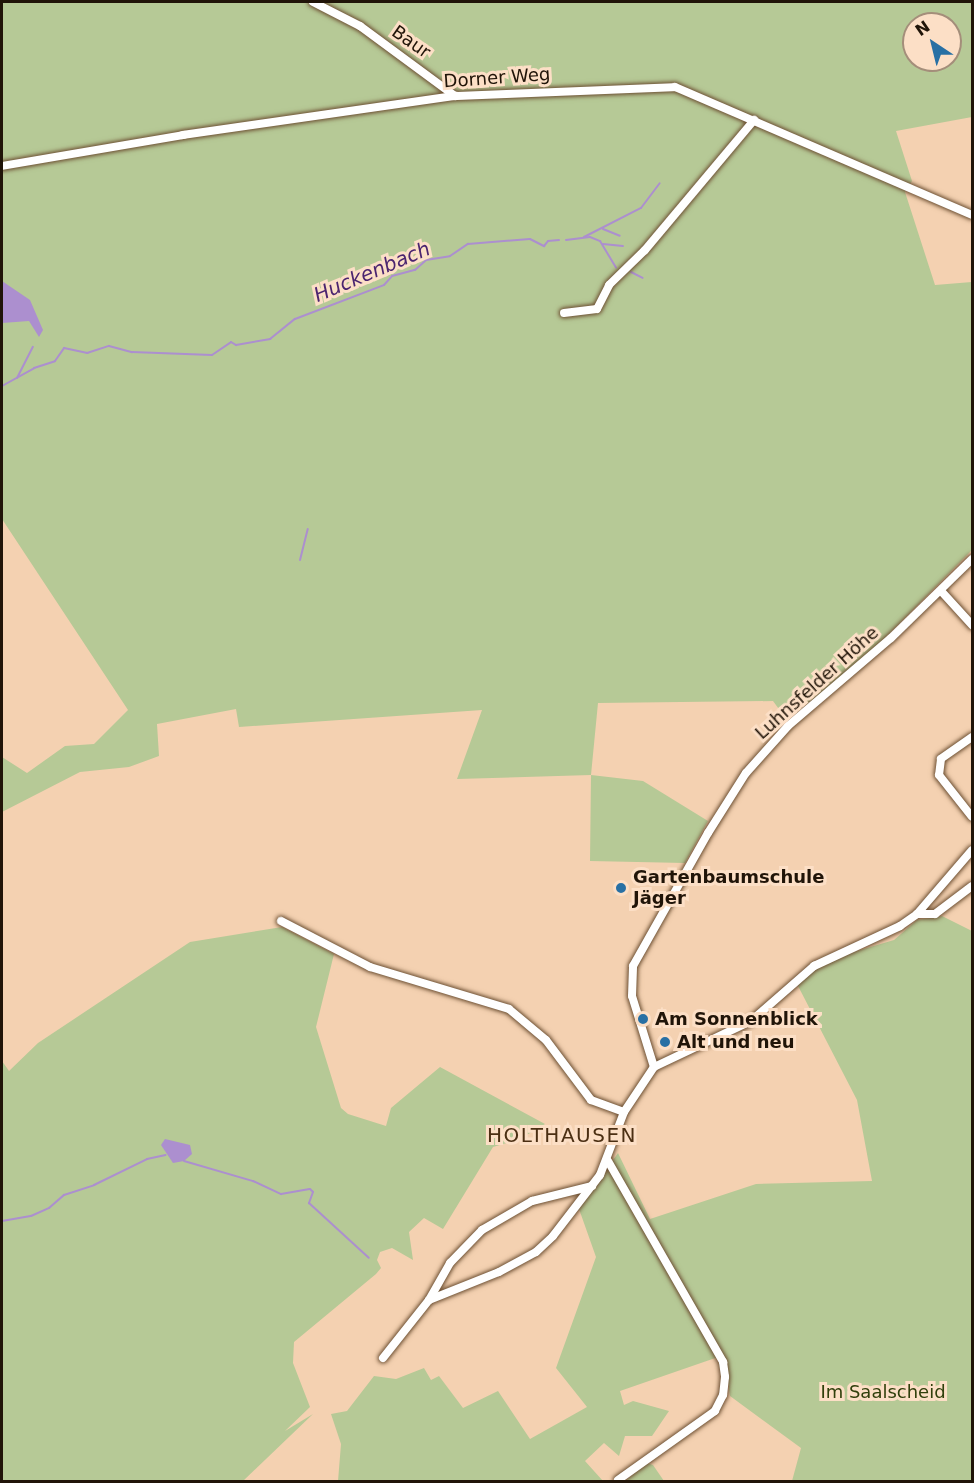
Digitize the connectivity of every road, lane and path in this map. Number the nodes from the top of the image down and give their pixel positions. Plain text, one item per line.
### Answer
1 (313, 2) edge
2 (455, 96) junction
3 (754, 120) junction
4 (2, 166) edge
5 (972, 215) edge
6 (564, 313) dead end
7 (972, 559) edge
8 (942, 592) junction
9 (972, 625) edge
10 (972, 737) edge
11 (972, 817) edge
12 (972, 850) edge
13 (972, 886) edge
14 (917, 914) junction
15 (281, 921) dead end
16 (654, 1067) junction
17 (624, 1112) junction
18 (608, 1161) junction
19 (592, 1186) junction
20 (429, 1300) junction
21 (383, 1358) dead end
22 (618, 1480) dead end

1 - 2 street, Baur
2 - 3 street, Dorner Weg
2 - 4 street, Dorner Weg
3 - 5 street, Dorner Weg
3 - 6 street
7 - 8 street, Luhnsfelder Höhe
8 - 9 street
8 - 16 street, Luhnsfelder Höhe
10 - 11 street
12 - 14 street
13 - 14 street
14 - 16 street
15 - 17 street
16 - 17 street
17 - 18 street
18 - 19 street
18 - 22 street
19 - 20 street
19 - 20 street
20 - 21 street

